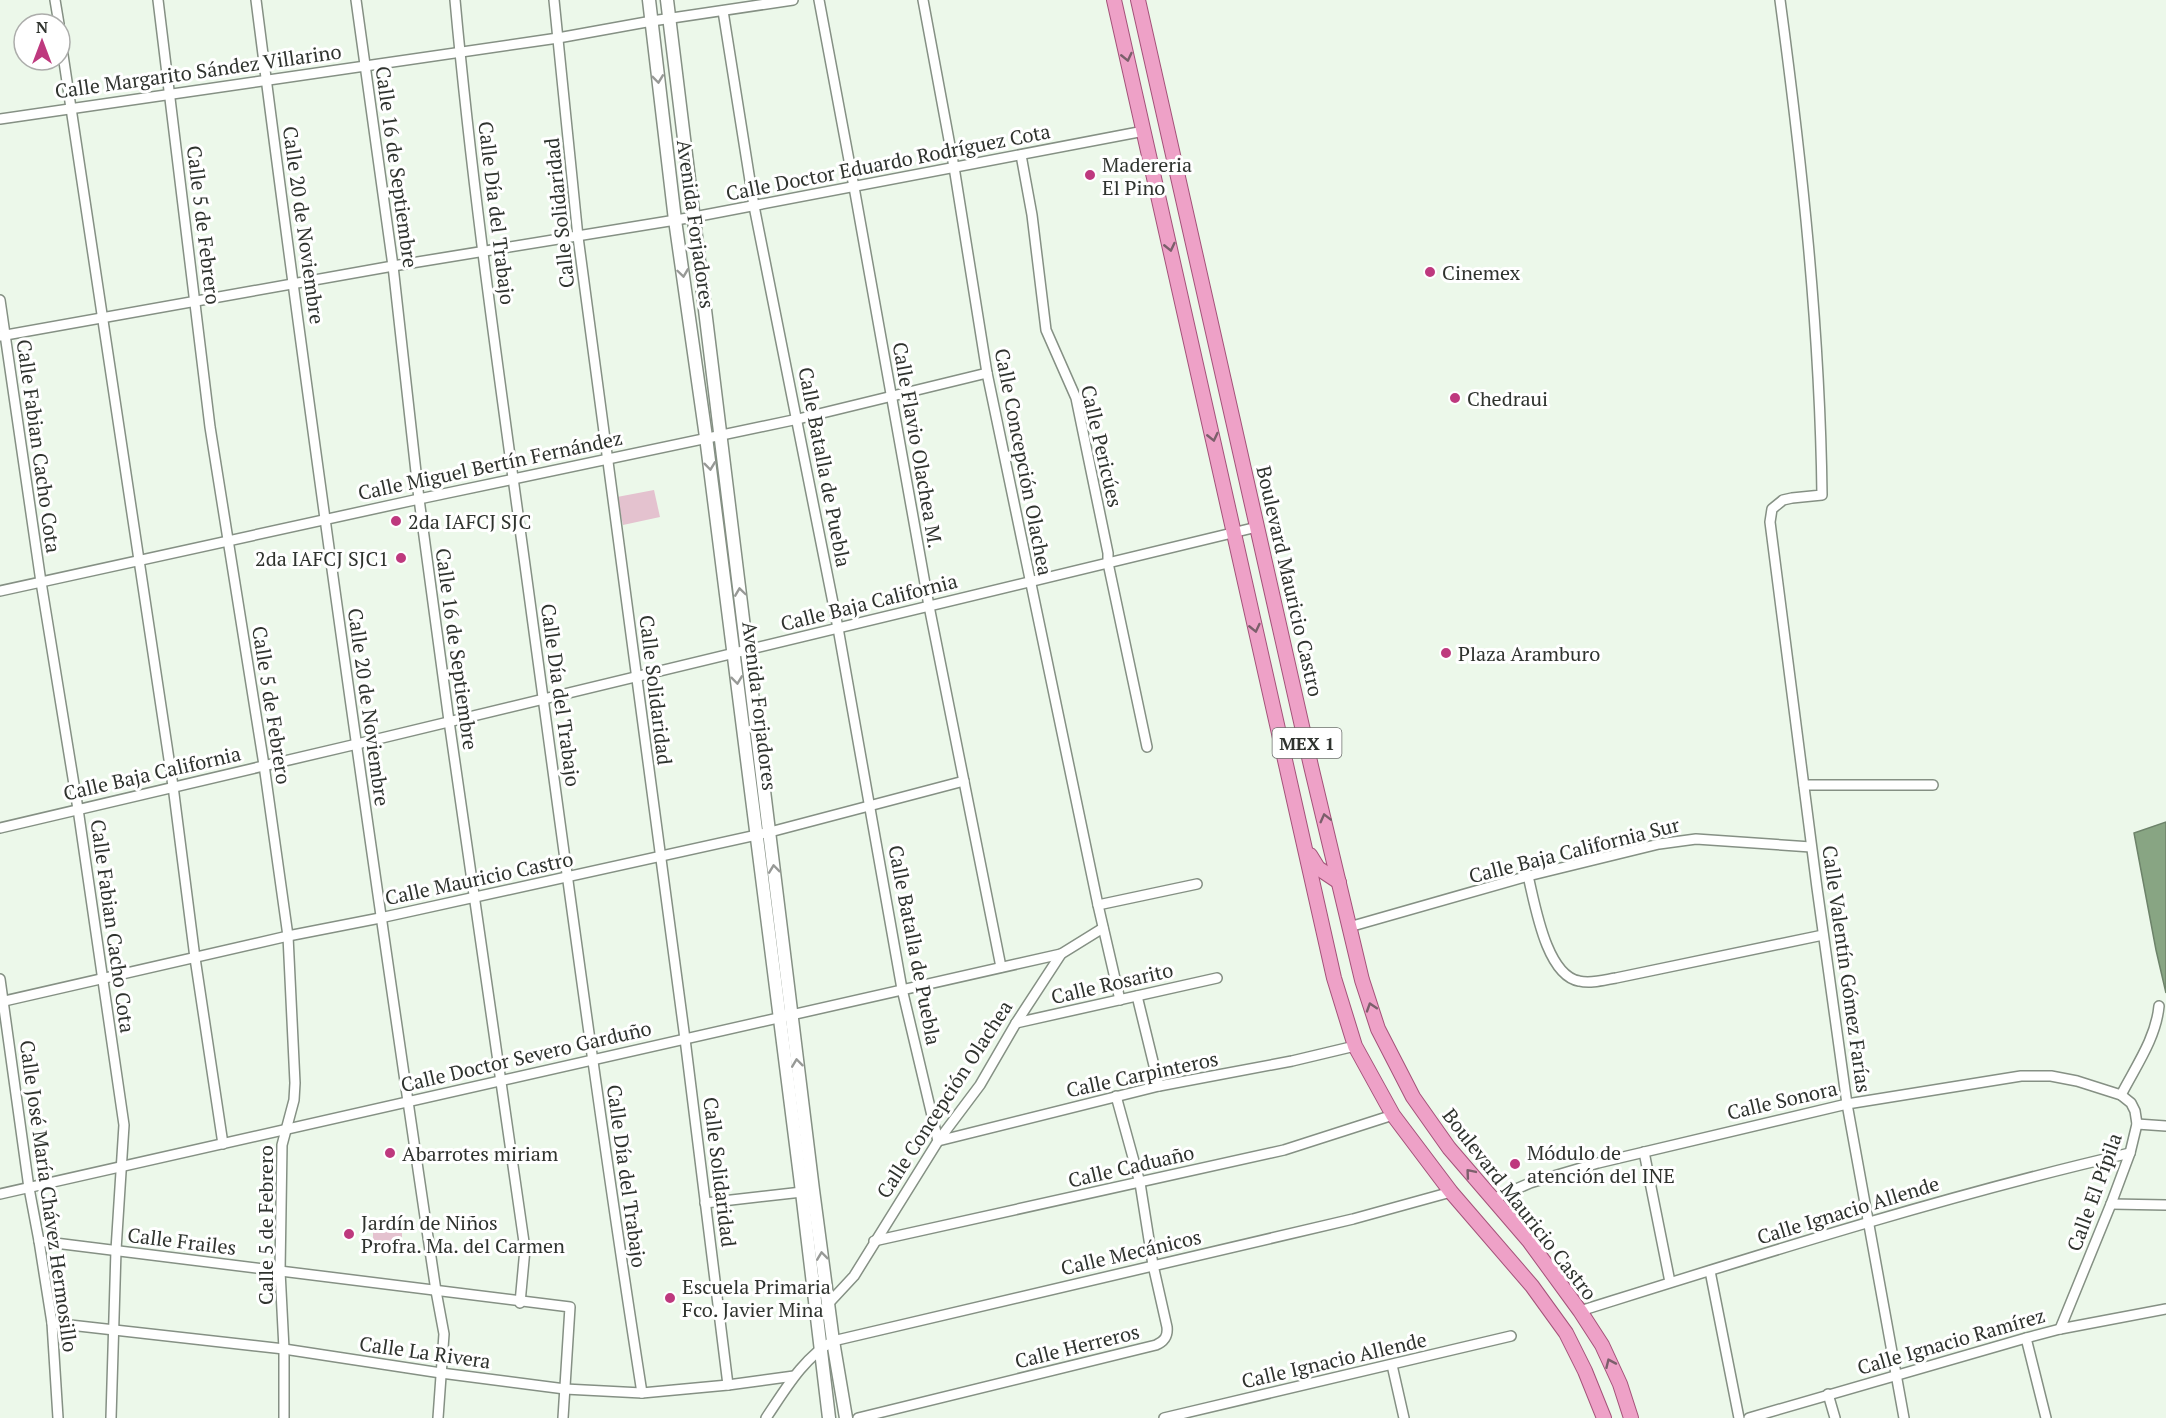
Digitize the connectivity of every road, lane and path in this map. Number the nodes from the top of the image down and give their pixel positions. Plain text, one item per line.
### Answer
1 (158, 0) edge
2 (256, 0) edge
3 (356, 0) edge
4 (455, 0) edge
5 (554, 0) edge
6 (649, 0) edge
7 (668, 0) edge
8 (793, 0) edge
9 (819, 0) edge
10 (923, 0) edge
11 (1114, 0) edge
12 (1138, 0) edge
13 (1780, 0) edge
14 (723, 11) junction
15 (670, 20) junction
16 (652, 21) junction
17 (558, 38) junction
18 (460, 52) junction
19 (364, 65) junction
20 (65, 72) edge
21 (266, 80) junction
22 (170, 95) junction
23 (70, 108) junction
24 (0, 119) edge
25 (1144, 131) junction
26 (1022, 154) junction
27 (954, 167) junction
28 (854, 187) junction
29 (754, 206) junction
30 (694, 217) junction
31 (675, 220) junction
32 (578, 237) junction
33 (484, 252) junction
34 (393, 266) junction
35 (294, 284) junction
36 (0, 300) edge
37 (195, 302) junction
38 (101, 319) junction
39 (2, 336) edge
40 (987, 373) junction
41 (891, 397) junction
42 (798, 419) junction
43 (719, 434) junction
44 (706, 437) junction
45 (609, 458) junction
46 (513, 480) junction
47 (419, 499) junction
48 (324, 520) junction
49 (1257, 527) junction
50 (1233, 532) junction
51 (227, 541) junction
52 (139, 561) junction
53 (1108, 563) junction
54 (41, 582) junction
55 (1030, 582) junction
56 (0, 591) edge
57 (929, 606) junction
58 (838, 628) junction
59 (748, 650) junction
60 (734, 654) junction
61 (636, 676) junction
62 (543, 698) junction
63 (449, 721) junction
64 (357, 744) junction
65 (1148, 747) dead end
66 (264, 765) junction
67 (964, 781) junction
68 (1804, 785) junction
69 (1933, 785) dead end
70 (173, 786) junction
71 (870, 807) junction
72 (78, 809) junction
73 (0, 828) edge
74 (770, 832) junction
75 (756, 834) junction
76 (1305, 845) junction
77 (1811, 846) junction
78 (660, 855) junction
79 (1528, 876) junction
80 (567, 877) junction
81 (1339, 882) junction
82 (1197, 884) dead end
83 (473, 896) junction
84 (1098, 905) junction
85 (380, 918) junction
86 (1349, 927) junction
87 (1103, 928) junction
88 (1823, 935) junction
89 (288, 936) junction
90 (1060, 954) junction
91 (195, 958) junction
92 (1001, 967) junction
93 (102, 978) junction
94 (1217, 978) dead end
95 (0, 979) edge
96 (902, 989) junction
97 (1137, 996) junction
98 (1120, 1000) junction
99 (2, 1001) edge
100 (2159, 1006) dead end
101 (786, 1016) junction
102 (1016, 1023) junction
103 (685, 1039) junction
104 (1355, 1046) junction
105 (592, 1060) junction
106 (501, 1080) junction
107 (1159, 1086) junction
108 (2121, 1095) junction
109 (1116, 1096) junction
110 (408, 1102) junction
111 (1847, 1104) junction
112 (1393, 1115) junction
113 (2137, 1124) junction
114 (2166, 1126) edge
115 (284, 1131) junction
116 (938, 1141) junction
117 (223, 1144) junction
118 (1644, 1152) junction
119 (2130, 1153) junction
120 (123, 1166) junction
121 (1140, 1183) junction
122 (28, 1188) junction
123 (802, 1192) junction
124 (1451, 1192) junction
125 (0, 1194) edge
126 (1493, 1199) junction
127 (705, 1203) junction
128 (2111, 1204) junction
129 (2166, 1205) edge
130 (1870, 1221) junction
131 (39, 1241) junction
132 (874, 1241) junction
133 (116, 1250) junction
134 (1153, 1265) junction
135 (280, 1271) junction
136 (1710, 1271) junction
137 (1670, 1282) junction
138 (436, 1291) junction
139 (520, 1303) junction
140 (828, 1304) junction
141 (2166, 1309) edge
142 (1580, 1311) junction
143 (52, 1323) junction
144 (2060, 1329) junction
145 (113, 1330) junction
146 (1511, 1336) dead end
147 (2026, 1338) junction
148 (833, 1341) junction
149 (821, 1347) junction
150 (284, 1349) junction
151 (1392, 1365) junction
152 (441, 1373) junction
153 (1895, 1375) junction
154 (794, 1376) junction
155 (728, 1385) junction
156 (565, 1389) junction
157 (642, 1393) junction
158 (1828, 1394) junction
159 (58, 1418) edge
160 (111, 1418) edge
161 (284, 1418) edge
162 (438, 1418) edge
163 (563, 1418) edge
164 (766, 1418) edge
165 (829, 1418) edge
166 (846, 1418) edge
167 (858, 1418) edge
168 (1164, 1418) edge
169 (1404, 1418) edge
170 (1604, 1418) edge
171 (1631, 1418) edge
172 (1739, 1418) edge
173 (1749, 1418) edge
174 (1835, 1418) edge
175 (1904, 1418) edge
176 (2046, 1418) edge

1 - 22 street, Calle 5 de Febrero
2 - 21 street, Calle 20 de Noviembre
3 - 19 street, Calle 16 de Septiembre
4 - 18 street, Calle Día del Trabajo
5 - 17 street, Calle Solidaridad
6 - 16 main road, Avenida Forjadores
7 - 15 main road, Avenida Forjadores
8 - 14 street, Calle Margarito Sández Villarino
9 - 28 street, Calle Flavio Olachea M.
10 - 27 street, Calle Concepción Olachea
11 -> 25 main road, Boulevard Mauricio Castro / MEX 1
12 - 49 main road, Boulevard Mauricio Castro / MEX 1
13 - 68 street, Calle Valentín Gómez Farías
14 - 15 street, Calle Margarito Sández Villarino
14 - 29 street, Calle Batalla de Puebla
15 - 16 street, Calle Margarito Sández Villarino
15 - 30 main road, Avenida Forjadores
16 - 17 street, Calle Margarito Sández Villarino
16 -> 31 main road, Avenida Forjadores
17 - 18 street, Calle Margarito Sández Villarino
17 - 32 street, Calle Solidaridad
18 - 19 street, Calle Margarito Sández Villarino
18 - 33 street, Calle Día del Trabajo
19 - 21 street, Calle Margarito Sández Villarino
19 - 34 street, Calle 16 de Septiembre
20 - 23 street
21 - 22 street, Calle Margarito Sández Villarino
21 - 35 street, Calle 20 de Noviembre
22 - 23 street, Calle Margarito Sández Villarino
22 - 37 street, Calle 5 de Febrero
23 - 24 street, Calle Margarito Sández Villarino
23 - 38 street
25 - 26 street, Calle Doctor Eduardo Rodríguez Cota
25 -> 50 main road, Boulevard Mauricio Castro / MEX 1
26 - 27 street, Calle Doctor Eduardo Rodríguez Cota
26 - 53 street, Calle Pericúes
27 - 28 street, Calle Doctor Eduardo Rodríguez Cota
27 - 40 street, Calle Concepción Olachea
28 - 29 street, Calle Doctor Eduardo Rodríguez Cota
28 - 41 street, Calle Flavio Olachea M.
29 - 30 street, Calle Doctor Eduardo Rodríguez Cota
29 - 42 street, Calle Batalla de Puebla
30 - 31 street, Calle Doctor Eduardo Rodríguez Cota
30 - 43 main road, Avenida Forjadores
31 - 32 street, Calle Doctor Eduardo Rodríguez Cota
31 -> 44 main road, Avenida Forjadores
32 - 33 street, Calle Doctor Eduardo Rodríguez Cota
32 - 45 street, Calle Solidaridad
33 - 34 street, Calle Doctor Eduardo Rodríguez Cota
33 - 46 street, Calle Día del Trabajo
34 - 35 street, Calle Doctor Eduardo Rodríguez Cota
34 - 47 street, Calle 16 de Septiembre
35 - 37 street, Calle Doctor Eduardo Rodríguez Cota
35 - 48 street, Calle 20 de Noviembre
36 - 39 street, Calle Fabian Cacho Cota
37 - 38 street, Calle Doctor Eduardo Rodríguez Cota
37 - 51 street, Calle 5 de Febrero
38 - 39 street, Calle Doctor Eduardo Rodríguez Cota
38 - 52 street
39 - 54 street, Calle Fabian Cacho Cota
40 - 41 street, Calle Miguel Bertín Fernández
40 - 55 street, Calle Concepción Olachea
41 - 42 street, Calle Miguel Bertín Fernández
41 - 57 street, Calle Flavio Olachea M.
42 - 43 street, Calle Miguel Bertín Fernández
42 - 58 street, Calle Batalla de Puebla
43 - 44 street, Calle Miguel Bertín Fernández
59 -> 43 main road, Avenida Forjadores
44 - 45 street, Calle Miguel Bertín Fernández
44 -> 60 main road, Avenida Forjadores
45 - 46 street, Calle Miguel Bertín Fernández
45 - 61 street, Calle Solidaridad
46 - 47 street, Calle Miguel Bertín Fernández
46 - 62 street, Calle Día del Trabajo
47 - 48 street, Calle Miguel Bertín Fernández
47 - 63 street, Calle 16 de Septiembre
48 - 51 street, Calle Miguel Bertín Fernández
48 - 64 street, Calle 20 de Noviembre
49 - 50 street, Calle Baja California
81 -> 49 main road, Boulevard Mauricio Castro / MEX 1
50 - 53 street, Calle Baja California
50 -> 76 main road, Boulevard Mauricio Castro / MEX 1
51 - 52 street, Calle Miguel Bertín Fernández
51 - 66 street, Calle 5 de Febrero
52 - 54 street, Calle Miguel Bertín Fernández
52 - 70 street
53 - 55 street, Calle Baja California
53 - 65 street, Calle Pericúes
54 - 56 street, Calle Miguel Bertín Fernández
54 - 72 street, Calle Fabian Cacho Cota
55 - 57 street, Calle Baja California
55 - 84 street, Calle Concepción Olachea
57 - 58 street, Calle Baja California
57 - 67 street, Calle Flavio Olachea M.
58 - 59 street, Calle Baja California
58 - 71 street, Calle Batalla de Puebla
59 - 60 street, Calle Baja California
59 - 74 main road, Avenida Forjadores
60 - 61 street, Calle Baja California
60 -> 75 main road, Avenida Forjadores
61 - 62 street, Calle Baja California
61 - 78 street, Calle Solidaridad
62 - 63 street, Calle Baja California
62 - 80 street, Calle Día del Trabajo
63 - 64 street, Calle Baja California
63 - 83 street, Calle 16 de Septiembre
64 - 66 street, Calle Baja California
64 - 85 street, Calle 20 de Noviembre
66 - 70 street, Calle Baja California
66 - 89 street, Calle 5 de Febrero
67 - 71 street, Calle Mauricio Castro
67 - 92 street, Calle Flavio Olachea M.
68 - 69 street
68 - 77 street, Calle Valentín Gómez Farías
70 - 72 street, Calle Baja California
70 - 91 street
71 - 74 street, Calle Mauricio Castro
71 - 96 street, Calle Batalla de Puebla
72 - 73 street, Calle Baja California
72 - 93 street, Calle Fabian Cacho Cota
74 - 75 street, Calle Mauricio Castro
101 -> 74 main road, Avenida Forjadores
75 - 78 street, Calle Mauricio Castro
75 - 101 main road, Avenida Forjadores
76 - 81 main road
76 - 104 main road, Boulevard Mauricio Castro / MEX 1
77 - 79 street, Calle Baja California Sur
77 - 88 street, Calle Valentín Gómez Farías
78 - 80 street, Calle Mauricio Castro
78 - 103 street, Calle Solidaridad
79 - 86 street, Calle Baja California Sur
79 - 88 street
80 - 83 street, Calle Mauricio Castro
80 - 105 street, Calle Día del Trabajo
81 - 86 main road, Boulevard Mauricio Castro / MEX 1
82 - 84 street
83 - 85 street, Calle Mauricio Castro
83 - 106 street, Calle 16 de Septiembre
84 - 87 street, Calle Concepción Olachea
85 - 89 street, Calle Mauricio Castro
85 - 110 street, Calle 20 de Noviembre
126 -> 86 main road, Boulevard Mauricio Castro / MEX 1
87 - 90 street, Calle Concepción Olachea
87 - 98 street, Calle Concepción Olachea
88 - 111 street, Calle Valentín Gómez Farías
89 - 91 street, Calle Mauricio Castro
89 - 115 street, Calle 5 de Febrero
90 - 92 street, Calle Doctor Severo Garduño
90 - 102 street, Calle Concepción Olachea
91 - 93 street, Calle Mauricio Castro
91 - 117 street
92 - 96 street, Calle Doctor Severo Garduño
93 - 99 street, Calle Mauricio Castro
93 - 120 street, Calle Fabian Cacho Cota
94 - 97 street, Calle Rosarito
95 - 99 street, Calle José María Chávez Hermosillo
96 - 101 street, Calle Doctor Severo Garduño
96 - 116 street, Calle Batalla de Puebla
97 - 98 street, Calle Rosarito
97 - 107 street
98 - 102 street, Calle Rosarito
99 - 122 street, Calle José María Chávez Hermosillo
100 - 108 street
101 - 103 street, Calle Doctor Severo Garduño
101 - 123 main road, Avenida Forjadores
140 -> 101 main road, Avenida Forjadores
102 - 116 street, Calle Concepción Olachea
103 - 105 street, Calle Doctor Severo Garduño
103 - 127 street, Calle Solidaridad
104 - 107 street, Calle Carpinteros
104 - 112 main road, Boulevard Mauricio Castro / MEX 1
105 - 106 street, Calle Doctor Severo Garduño
105 - 157 street, Calle Día del Trabajo
106 - 110 street, Calle Doctor Severo Garduño
106 - 139 street, Calle 16 de Septiembre
107 - 109 street, Calle Carpinteros
108 - 111 street, Calle Sonora
108 - 113 street, Calle El Pípila
109 - 116 street, Calle Carpinteros
109 - 121 street, Calle Herreros
110 - 115 street, Calle Doctor Severo Garduño
110 - 138 street, Calle 20 de Noviembre
111 - 118 street, Calle Sonora
111 - 130 street, Calle Valentín Gómez Farías
112 - 121 street, Calle Caduaño
112 - 124 main road, Boulevard Mauricio Castro / MEX 1
113 - 114 street
113 - 119 street, Calle El Pípila
115 - 117 street, Calle Doctor Severo Garduño
115 - 135 street, Calle 5 de Febrero
116 - 132 street, Calle Concepción Olachea
117 - 120 street, Calle Doctor Severo Garduño
118 - 126 street, Calle Sonora
118 - 137 street
119 - 128 street, Calle El Pípila
119 - 130 street, Calle Ignacio Allende
120 - 122 street, Calle Doctor Severo Garduño
120 - 133 street, Calle Fabian Cacho Cota
121 - 132 street, Calle Caduaño
121 - 134 street, Calle Herreros
122 - 125 street, Calle Doctor Severo Garduño
122 - 131 street, Calle José María Chávez Hermosillo
123 - 127 street
123 - 149 main road, Avenida Forjadores
124 - 134 street, Calle Mecánicos
124 - 170 main road, Boulevard Mauricio Castro / MEX 1
126 - 142 main road, Boulevard Mauricio Castro / MEX 1
127 - 155 street, Calle Solidaridad
128 - 129 street
128 - 144 street, Calle El Pípila
130 - 136 street, Calle Ignacio Allende
130 - 153 street, Calle Valentín Gómez Farías
131 - 133 street, Calle Frailes
131 - 143 street, Calle José María Chávez Hermosillo
132 - 140 street, Calle Concepción Olachea
133 - 135 street, Calle Frailes
133 - 145 street, Calle Fabian Cacho Cota
134 - 148 street, Calle Mecánicos
134 - 167 street, Calle Herreros
135 - 138 street, Calle Frailes
135 - 150 street, Calle 5 de Febrero
136 - 137 street, Calle Ignacio Allende
136 - 172 street
137 - 142 street, Calle Ignacio Allende
138 - 139 street, Calle Frailes
138 - 152 street, Calle 20 de Noviembre
139 - 156 street, Calle Frailes
140 - 148 main road, Avenida Forjadores
141 - 144 street, Calle Ignacio Ramírez
171 -> 142 main road, Boulevard Mauricio Castro / MEX 1
143 - 145 street, Calle La Rivera
143 - 159 street, Calle José María Chávez Hermosillo
144 - 147 street, Calle Ignacio Ramírez
145 - 150 street, Calle La Rivera
145 - 160 street, Calle Fabian Cacho Cota
146 - 151 street, Calle Ignacio Allende
147 - 153 street, Calle Ignacio Ramírez
147 - 176 street
148 - 149 street, Calle Mecánicos
148 - 166 main road, Avenida Forjadores
149 - 154 street
149 - 165 main road, Avenida Forjadores
150 - 152 street, Calle La Rivera
150 - 161 street, Calle 5 de Febrero
151 - 168 street, Calle Ignacio Allende
151 - 169 street
152 - 156 street, Calle La Rivera
152 - 162 street, Calle 20 de Noviembre
153 - 158 street, Calle Ignacio Ramírez
153 - 175 street, Calle Valentín Gómez Farías
154 - 155 street, Calle La Rivera
154 - 164 street
155 - 157 street, Calle La Rivera
156 - 157 street, Calle La Rivera
156 - 163 street
158 - 173 street, Calle Ignacio Ramírez
158 - 174 street

